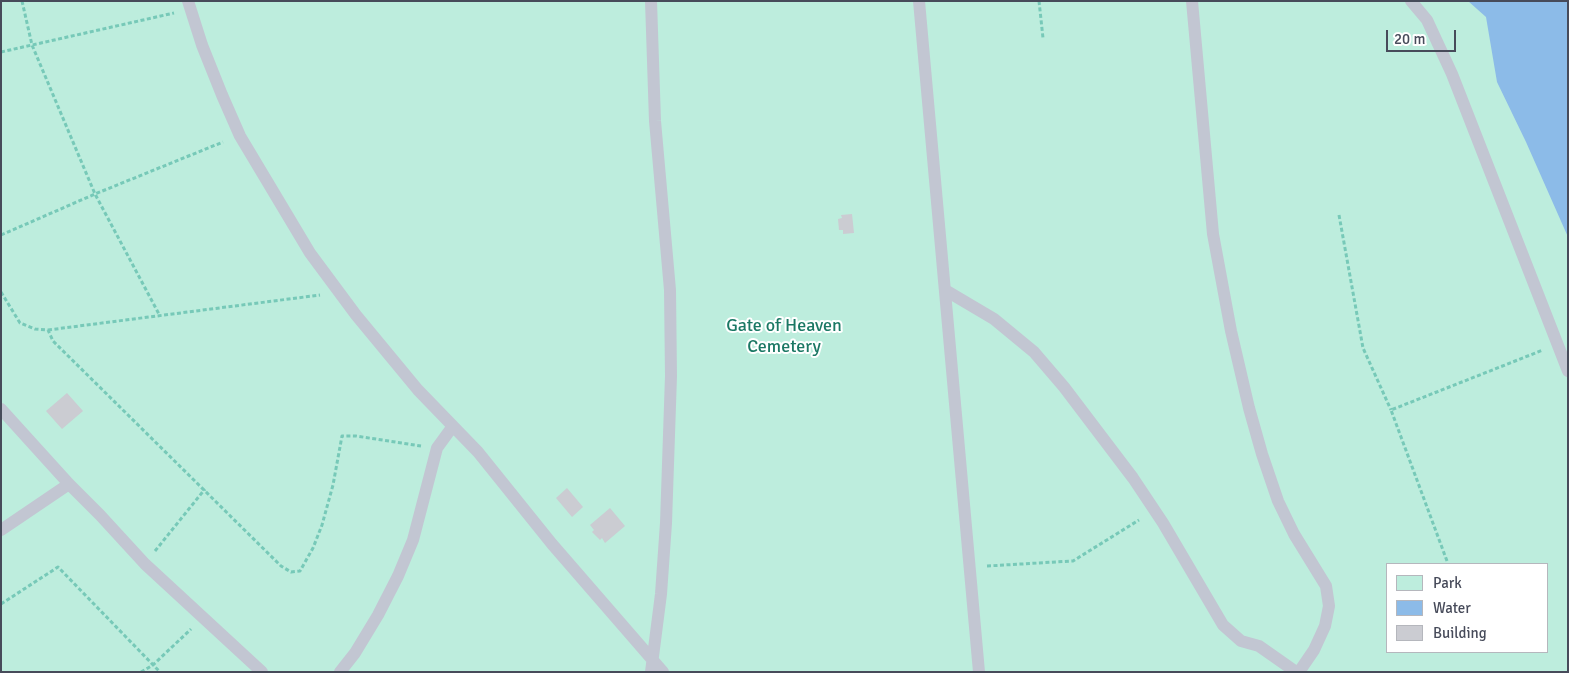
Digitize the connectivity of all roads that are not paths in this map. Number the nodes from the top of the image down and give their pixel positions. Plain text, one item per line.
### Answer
1 (651, 1) edge
2 (919, 1) edge
3 (1192, 1) edge
4 (1411, 1) edge
5 (190, 5) edge
6 (945, 290) junction
7 (1568, 371) edge
8 (1, 409) edge
9 (453, 426) junction
10 (69, 484) junction
11 (1, 530) edge
12 (652, 665) edge
13 (262, 672) edge
14 (340, 672) edge
15 (663, 672) edge
16 (980, 672) edge
17 (1298, 672) edge

1 - 12 lane
2 - 6 lane
3 - 17 lane
4 - 7 lane
5 - 9 lane
6 - 16 lane
6 - 17 lane
8 - 10 lane
9 - 12 lane
9 - 14 lane
10 - 11 lane
10 - 13 lane
12 - 15 lane

